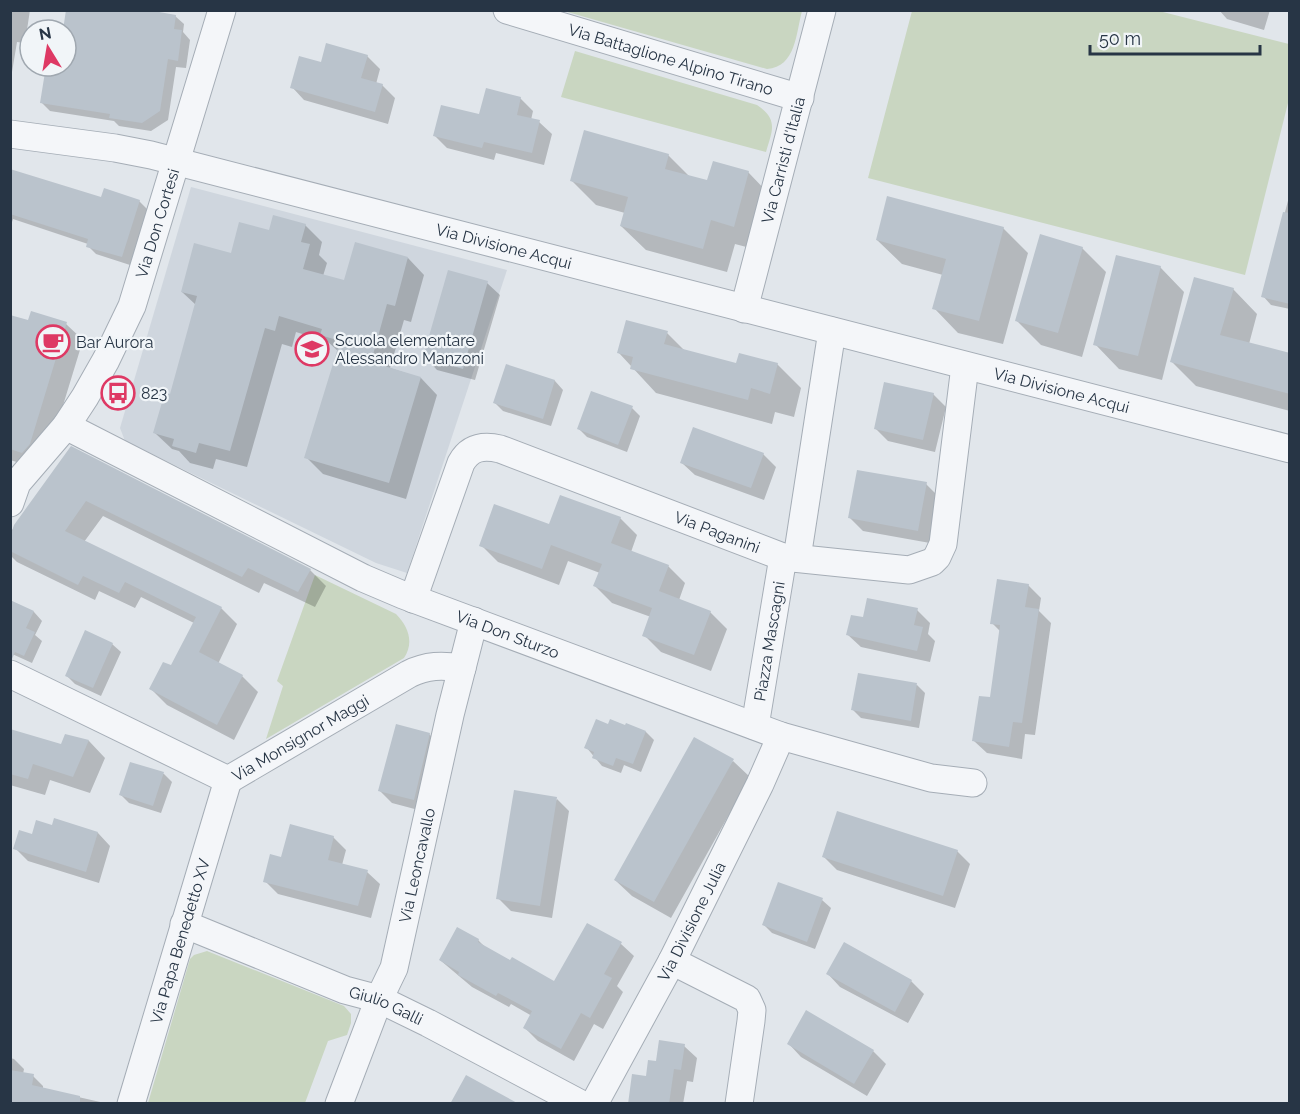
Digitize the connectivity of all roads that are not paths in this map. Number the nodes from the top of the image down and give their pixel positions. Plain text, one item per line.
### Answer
1 (222, 10) edge
2 (507, 10) edge
3 (822, 10) edge
4 (800, 98) junction
5 (10, 134) edge
6 (176, 163) junction
7 (744, 309) junction
8 (832, 331) junction
9 (965, 366) junction
10 (66, 426) junction
11 (1290, 449) edge
12 (13, 489) edge
13 (790, 557) junction
14 (413, 599) junction
15 (474, 621) junction
16 (462, 668) junction
17 (10, 674) edge
18 (755, 726) junction
19 (781, 736) junction
20 (228, 780) junction
21 (973, 783) dead end
22 (184, 924) junction
23 (672, 961) junction
24 (379, 999) junction
25 (131, 1104) edge
26 (339, 1104) edge
27 (581, 1104) edge
28 (594, 1104) edge
29 (739, 1104) edge

1 - 6 street, Via Don Cortesi
2 - 4 street, Via Battaglione Alpino Tirano
3 - 4 street, Via Carristi d'Italia
4 - 7 street, Via Carristi d'Italia
5 - 6 street, Via Divisione Acqui
6 - 7 street, Via Divisione Acqui
6 - 10 street, Via Don Cortesi
7 - 8 street, Via Divisione Acqui
8 - 9 street, Via Divisione Acqui
8 - 13 street
9 - 11 street, Via Divisione Acqui
9 - 13 street, Via Paganini
10 - 12 street, Via Don Cortesi
10 - 14 street, Via Don Sturzo
13 - 14 street, Via Paganini
13 - 18 street, Piazza Mascagni
14 - 15 street, Via Don Sturzo
15 - 16 street, Via Leoncavallo
15 - 18 street, Via Don Sturzo
16 - 20 street, Via Monsignor Maggi
16 - 24 street, Via Leoncavallo
17 - 20 street, Via Monsignor Maggi
18 - 19 street, Via Don Sturzo
19 - 21 street, Via Don Sturzo
19 - 23 street, Via Divisione Julia
20 - 22 street, Via Papa Benedetto XV
22 - 24 street, Giulio Galli
22 - 25 street, Via Papa Benedetto XV
23 - 28 street, Via Divisione Julia
23 - 29 street
24 - 26 street, Via Leoncavallo
24 - 27 street, Giulio Galli

